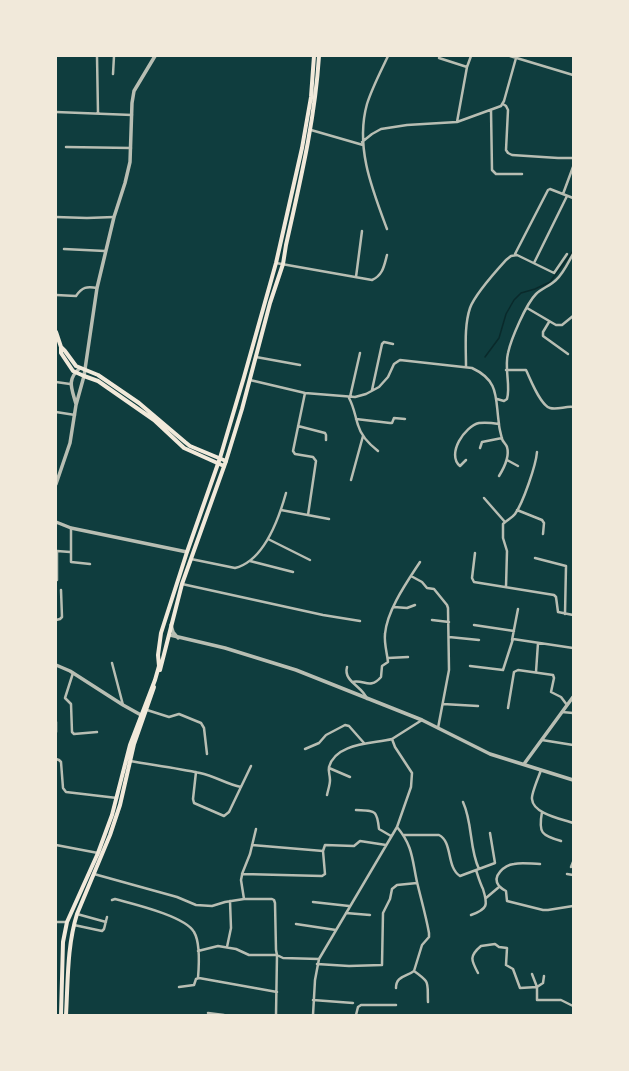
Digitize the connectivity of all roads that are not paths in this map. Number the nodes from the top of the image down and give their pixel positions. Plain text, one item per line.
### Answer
1 (97, 56) edge
2 (114, 56) edge
3 (156, 56) edge
4 (314, 56) edge
5 (319, 56) edge
6 (388, 56) edge
7 (471, 56) edge
8 (510, 56) edge
9 (439, 58) dead end
10 (516, 58) junction
11 (467, 67) junction
12 (113, 74) dead end
13 (573, 75) edge
14 (503, 104) junction
15 (491, 110) junction
16 (56, 112) edge
17 (98, 113) junction
18 (132, 115) junction
19 (458, 122) junction
20 (311, 130) junction
21 (363, 144) junction
22 (66, 147) dead end
23 (131, 148) junction
24 (573, 158) edge
25 (573, 167) edge
26 (522, 174) dead end
27 (563, 194) junction
28 (567, 196) junction
29 (573, 198) edge
30 (56, 217) edge
31 (114, 218) junction
32 (387, 229) dead end
33 (362, 231) dead end
34 (64, 249) dead end
35 (105, 252) junction
36 (515, 254) junction
37 (567, 254) dead end
38 (573, 254) edge
39 (387, 256) dead end
40 (276, 263) junction
41 (534, 263) junction
42 (283, 264) junction
43 (356, 277) junction
44 (96, 288) junction
45 (56, 295) edge
46 (527, 308) junction
47 (573, 316) edge
48 (549, 322) junction
49 (56, 332) edge
50 (393, 344) dead end
51 (61, 347) junction
52 (360, 353) dead end
53 (568, 354) dead end
54 (256, 357) junction
55 (300, 365) dead end
56 (466, 367) junction
57 (82, 369) junction
58 (506, 370) junction
59 (75, 372) junction
60 (84, 376) junction
61 (249, 380) junction
62 (56, 382) edge
63 (70, 384) junction
64 (372, 391) junction
65 (305, 393) junction
66 (349, 398) junction
67 (497, 399) junction
68 (76, 405) junction
69 (573, 407) edge
70 (56, 412) edge
71 (75, 415) junction
72 (356, 419) junction
73 (405, 419) dead end
74 (499, 424) junction
75 (298, 426) junction
76 (363, 436) junction
77 (502, 438) junction
78 (326, 440) dead end
79 (480, 448) dead end
80 (378, 451) dead end
81 (537, 452) dead end
82 (220, 458) junction
83 (466, 460) dead end
84 (507, 460) junction
85 (226, 461) junction
86 (219, 463) junction
87 (224, 466) junction
88 (518, 466) dead end
89 (499, 476) dead end
90 (350, 480) dead end
91 (56, 484) edge
92 (286, 493) dead end
93 (484, 498) dead end
94 (281, 510) junction
95 (517, 510) junction
96 (308, 515) junction
97 (329, 519) dead end
98 (56, 522) edge
99 (504, 522) junction
100 (71, 528) junction
101 (544, 534) dead end
102 (268, 539) junction
103 (57, 551) edge
104 (70, 552) junction
105 (187, 552) junction
106 (475, 553) dead end
107 (535, 558) dead end
108 (190, 559) junction
109 (310, 560) dead end
110 (250, 561) junction
111 (420, 562) dead end
112 (90, 564) dead end
113 (293, 572) dead end
114 (411, 576) junction
115 (57, 580) dead end
116 (182, 584) junction
117 (506, 588) junction
118 (61, 590) dead end
119 (415, 605) dead end
120 (394, 607) junction
121 (518, 609) dead end
122 (565, 614) junction
123 (573, 615) edge
124 (56, 620) edge
125 (432, 620) dead end
126 (360, 621) dead end
127 (449, 622) junction
128 (171, 625) junction
129 (474, 625) dead end
130 (162, 631) junction
131 (514, 631) junction
132 (169, 636) junction
133 (161, 637) junction
134 (449, 637) junction
135 (178, 638) junction
136 (480, 640) dead end
137 (512, 640) junction
138 (538, 643) junction
139 (573, 648) edge
140 (408, 657) dead end
141 (388, 658) junction
142 (112, 663) dead end
143 (56, 665) edge
144 (470, 666) dead end
145 (347, 668) dead end
146 (536, 672) junction
147 (73, 673) junction
148 (352, 682) junction
149 (573, 697) edge
150 (368, 699) junction
151 (443, 704) junction
152 (123, 705) junction
153 (567, 705) junction
154 (478, 706) dead end
155 (508, 708) dead end
156 (147, 710) junction
157 (562, 712) junction
158 (573, 713) edge
159 (141, 715) junction
160 (422, 720) junction
161 (56, 722) edge
162 (438, 728) junction
163 (56, 732) edge
164 (97, 732) dead end
165 (392, 738) junction
166 (542, 740) junction
167 (364, 743) junction
168 (573, 745) edge
169 (305, 749) dead end
170 (207, 754) dead end
171 (56, 759) edge
172 (130, 761) junction
173 (524, 764) junction
174 (251, 766) dead end
175 (329, 768) junction
176 (541, 769) junction
177 (196, 772) junction
178 (350, 777) dead end
179 (573, 780) edge
180 (241, 787) junction
181 (327, 795) dead end
182 (117, 798) junction
183 (463, 802) dead end
184 (356, 810) dead end
185 (542, 812) junction
186 (573, 823) edge
187 (397, 827) junction
188 (256, 829) dead end
189 (490, 832) dead end
190 (403, 835) junction
191 (391, 836) junction
192 (561, 841) dead end
193 (56, 845) edge
194 (252, 845) junction
195 (386, 845) junction
196 (323, 851) junction
197 (98, 853) junction
198 (573, 862) edge
199 (540, 864) dead end
200 (571, 867) dead end
201 (477, 870) junction
202 (93, 874) junction
203 (567, 874) dead end
204 (242, 875) junction
205 (573, 875) edge
206 (417, 883) junction
207 (499, 887) junction
208 (486, 898) junction
209 (244, 899) junction
210 (112, 900) dead end
211 (230, 901) junction
212 (313, 902) dead end
213 (350, 906) junction
214 (573, 906) edge
215 (346, 913) junction
216 (77, 914) junction
217 (370, 915) dead end
218 (471, 915) dead end
219 (107, 917) dead end
220 (56, 922) edge
221 (67, 922) junction
222 (106, 922) junction
223 (296, 924) dead end
224 (73, 925) junction
225 (336, 930) junction
226 (227, 947) junction
227 (198, 951) junction
228 (277, 955) junction
229 (319, 959) junction
230 (317, 964) junction
231 (414, 971) junction
232 (478, 973) dead end
233 (532, 974) dead end
234 (544, 976) dead end
235 (198, 978) junction
236 (179, 987) dead end
237 (537, 987) junction
238 (396, 988) dead end
239 (277, 992) junction
240 (314, 1000) junction
241 (428, 1002) dead end
242 (352, 1003) dead end
243 (396, 1005) dead end
244 (573, 1006) edge
245 (208, 1013) dead end
246 (61, 1015) edge
247 (66, 1015) edge
248 (224, 1015) edge
249 (276, 1015) edge
250 (313, 1015) edge
251 (356, 1015) edge

1 - 17 street
2 - 12 street
3 - 18 street
4 - 40 main road
5 - 20 main road
6 - 21 street
7 - 11 street
8 - 10 street
9 - 11 street
10 - 13 street
10 - 14 street
11 - 19 street
14 - 15 street
14 - 24 street
15 - 19 street
15 - 26 street
16 - 17 street
17 - 18 street
18 - 23 street
19 - 21 street
20 - 21 street
20 - 42 main road
21 - 32 street
22 - 23 street
23 - 31 street
25 - 27 street
27 - 28 street
27 - 36 street
28 - 29 street
28 - 41 street
30 - 31 street
31 - 35 street
33 - 43 street
34 - 35 street
35 - 44 street
36 - 41 street
36 - 56 street
37 - 41 street
38 - 46 street
39 - 43 street
40 - 42 street
40 - 82 main road
42 - 43 street
42 - 54 main road
44 - 45 street
44 - 57 street
46 - 48 street
46 - 58 street
47 - 48 street
48 - 53 street
49 - 51 main road
50 - 64 street
51 - 57 main road
51 - 59 main road
52 - 66 street
54 - 55 street
54 - 61 main road
56 - 64 street
56 - 67 street
57 - 59 street
57 - 60 street
57 - 82 main road
58 - 67 street
58 - 69 street
59 - 60 main road
59 - 63 street
60 - 68 street
60 - 86 main road
61 - 65 street
61 - 85 main road
62 - 63 street
63 - 68 street
64 - 66 street
65 - 66 street
65 - 75 street
66 - 72 street
67 - 74 street
68 - 71 street
70 - 71 street
71 - 91 street
72 - 73 street
72 - 76 street
74 - 77 street
74 - 83 street
75 - 78 street
75 - 96 street
76 - 80 street
76 - 90 street
77 - 79 street
77 - 84 street
81 - 95 street
82 - 85 main road
82 - 86 main road
84 - 88 street
84 - 89 street
85 - 87 main road
86 - 87 main road
86 - 105 main road
87 - 108 main road
92 - 94 street
93 - 99 street
94 - 96 street
94 - 102 street
95 - 99 street
95 - 101 street
96 - 97 street
98 - 100 street
99 - 117 street
100 - 104 street
100 - 105 street
102 - 109 street
102 - 110 street
103 - 104 street
103 - 115 street
104 - 112 street
105 - 130 main road
106 - 117 street
107 - 122 street
108 - 110 street
108 - 116 main road
110 - 113 street
111 - 114 street
114 - 120 street
114 - 127 street
116 - 126 street
116 - 128 main road
117 - 122 street
118 - 124 street
119 - 120 street
120 - 141 street
121 - 131 street
122 - 123 street
125 - 127 street
127 - 134 street
128 - 132 main road
128 - 135 street
129 - 131 street
130 - 132 main road
130 - 133 main road
131 - 137 street
132 - 133 main road
132 - 135 street
132 - 156 main road
133 - 159 main road
134 - 136 street
134 - 151 street
135 - 150 street
137 - 138 street
137 - 144 street
138 - 139 street
138 - 146 street
140 - 141 street
141 - 148 street
142 - 152 street
143 - 147 street
145 - 148 street
146 - 153 street
146 - 155 street
147 - 152 street
147 - 164 street
148 - 150 street
149 - 153 street
150 - 160 street
151 - 154 street
151 - 162 street
152 - 159 street
153 - 157 street
156 - 170 street
156 - 172 main road
157 - 158 street
157 - 166 street
159 - 182 main road
160 - 162 street
160 - 165 street
161 - 163 street
162 - 173 street
165 - 167 street
165 - 187 street
166 - 168 street
166 - 173 street
167 - 169 street
167 - 175 street
171 - 182 street
172 - 177 street
172 - 202 main road
173 - 176 street
174 - 180 street
175 - 178 street
175 - 181 street
176 - 179 street
176 - 185 street
177 - 180 street
177 - 180 street
182 - 197 main road
183 - 201 street
184 - 191 street
185 - 186 street
185 - 192 street
187 - 190 street
187 - 191 street
188 - 194 street
189 - 201 street
190 - 201 street
190 - 206 street
191 - 195 street
193 - 197 street
194 - 196 street
194 - 204 street
195 - 196 street
195 - 213 street
196 - 204 street
197 - 221 main road
198 - 200 street
199 - 207 street
201 - 208 street
202 - 211 street
202 - 216 main road
203 - 205 street
204 - 209 street
206 - 230 street
206 - 231 street
207 - 208 street
207 - 214 street
208 - 218 street
209 - 211 street
209 - 228 street
210 - 227 street
211 - 226 street
212 - 213 street
213 - 215 street
215 - 217 street
215 - 225 street
216 - 222 street
216 - 224 main road
219 - 222 street
220 - 221 street
221 - 246 main road
222 - 224 street
223 - 225 street
224 - 247 main road
225 - 229 street
226 - 227 street
226 - 228 street
227 - 235 street
228 - 229 street
228 - 239 street
229 - 230 street
230 - 240 street
231 - 238 street
231 - 241 street
232 - 237 street
233 - 237 street
234 - 237 street
235 - 236 street
235 - 239 street
237 - 244 street
239 - 249 street
240 - 242 street
240 - 250 street
243 - 251 street
245 - 248 street

